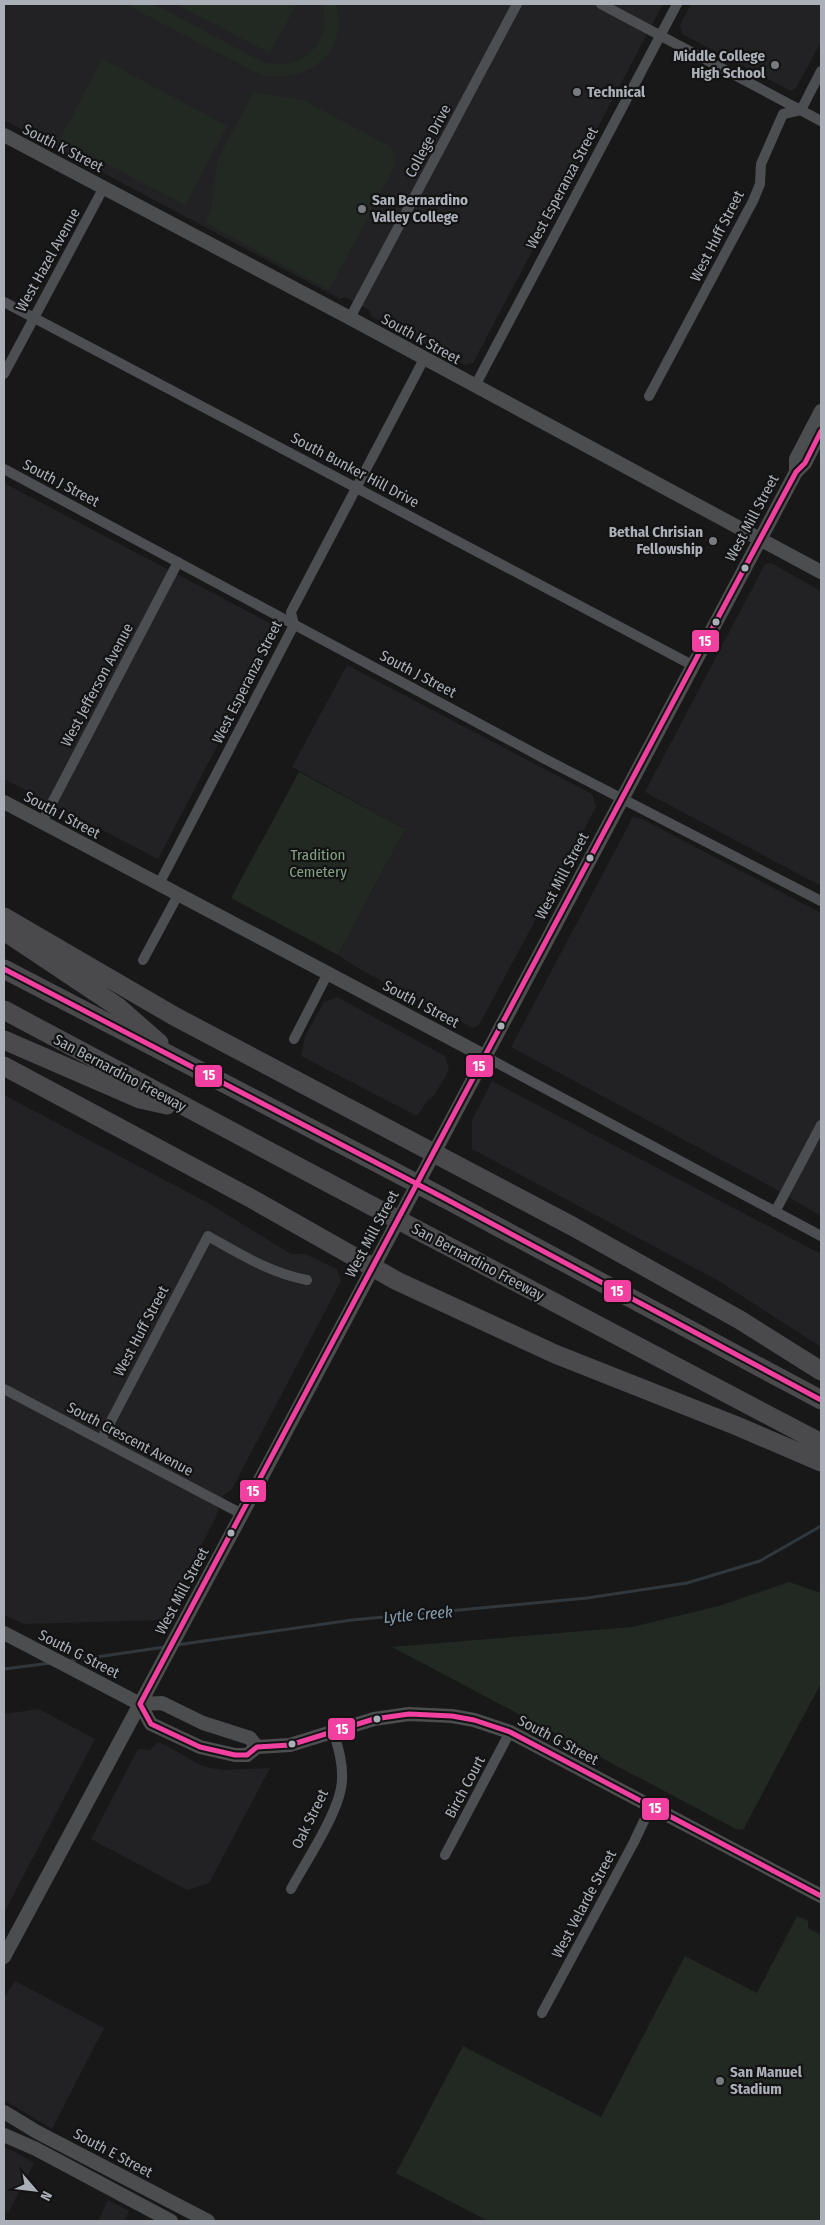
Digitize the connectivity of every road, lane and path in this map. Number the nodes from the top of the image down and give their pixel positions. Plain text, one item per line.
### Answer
1 (517, 4) edge
2 (601, 4) edge
3 (677, 4) edge
4 (660, 35) junction
5 (821, 71) edge
6 (801, 110) junction
7 (821, 121) edge
8 (4, 135) edge
9 (104, 188) junction
10 (4, 302) edge
11 (33, 317) junction
12 (350, 318) junction
13 (424, 359) junction
14 (4, 374) edge
15 (475, 386) junction
16 (649, 396) dead end
17 (821, 411) edge
18 (821, 432) edge
19 (4, 470) edge
20 (796, 472) junction
21 (357, 488) junction
22 (761, 538) junction
23 (178, 562) junction
24 (821, 572) edge
25 (294, 625) junction
26 (692, 666) junction
27 (623, 797) junction
28 (4, 802) edge
29 (42, 822) junction
30 (159, 884) junction
31 (178, 894) junction
32 (821, 901) edge
33 (4, 917) edge
34 (4, 931) edge
35 (143, 960) dead end
36 (4, 969) edge
37 (328, 973) junction
38 (4, 1010) edge
39 (294, 1039) dead end
40 (4, 1040) edge
41 (484, 1056) junction
42 (185, 1065) junction
43 (4, 1066) edge
44 (185, 1108) junction
45 (821, 1126) edge
46 (434, 1152) junction
47 (775, 1212) junction
48 (821, 1236) edge
49 (374, 1266) junction
50 (307, 1280) dead end
51 (821, 1371) edge
52 (4, 1389) edge
53 (821, 1400) edge
54 (101, 1440) junction
55 (821, 1443) edge
56 (821, 1462) edge
57 (242, 1514) junction
58 (10, 1636) edge
59 (140, 1704) junction
60 (333, 1730) junction
61 (510, 1732) junction
62 (257, 1748) junction
63 (650, 1808) junction
64 (445, 1855) dead end
65 (291, 1889) dead end
66 (821, 1896) edge
67 (4, 1957) edge
68 (542, 2013) dead end
69 (4, 2112) edge
70 (4, 2135) edge
71 (171, 2221) edge
72 (208, 2221) edge

1 - 12 street, College Drive
2 - 4 street
3 - 4 street, West Esperanza Street
4 - 6 street
4 - 15 street, West Esperanza Street
5 - 6 street
6 - 7 street
6 - 16 street, West Huff Street
8 - 9 main road, South K Street
9 - 11 street, West Hazel Avenue
9 - 12 main road, South K Street
10 - 11 street, South Bunker Hill Drive
11 - 14 street, West Hazel Avenue
11 - 21 street, South Bunker Hill Drive
12 - 13 main road, South K Street
13 - 15 main road, South K Street
13 - 21 street, West Esperanza Street
15 - 22 main road, South K Street
17 - 20 main road, West Mill Street
18 - 20 main road, West Mill Street
19 - 23 street, South J Street
20 - 22 main road, West Mill Street
21 - 25 street, West Esperanza Street
21 - 26 street, South Bunker Hill Drive
22 - 24 main road, South K Street
22 - 26 main road, West Mill Street
23 - 25 street, South J Street
23 - 29 street, West Jefferson Avenue
25 - 27 street, South J Street
25 - 30 street, West Esperanza Street
26 - 27 main road, West Mill Street
27 - 32 street, South J Street
27 - 41 main road, West Mill Street
28 - 29 main road, South I Street
29 - 30 main road, South I Street
30 - 31 main road, South I Street
31 - 35 street
31 - 37 main road, South I Street
33 - 46 highway
34 - 42 highway
36 - 42 highway
37 - 39 street
37 - 41 main road, South I Street
38 - 44 highway, San Bernardino Freeway
40 - 44 highway
41 - 46 main road, West Mill Street
41 - 47 street, South I Street
42 - 53 highway, bridge
43 - 49 highway
44 - 55 highway, San Bernardino Freeway, bridge
45 - 47 street
46 - 49 main road, West Mill Street
46 - 51 highway
47 - 48 street, South I Street
49 - 56 highway
49 - 57 main road, West Mill Street
50 - 54 street, West Huff Street
52 - 54 street, South Crescent Avenue
54 - 57 street, South Crescent Avenue
57 - 59 main road, West Mill Street
58 - 59 main road, South G Street
59 - 62 main road, South G Street
59 - 62 main road, South G Street
59 - 67 main road, West Mill Street
60 - 61 main road, South G Street
60 - 62 main road, South G Street
60 - 65 street, Oak Street
61 - 63 main road, South G Street
61 - 64 street, Birch Court
63 - 66 main road, South G Street
63 - 68 street, West Velarde Street
69 - 72 main road, South E Street
70 - 71 main road

